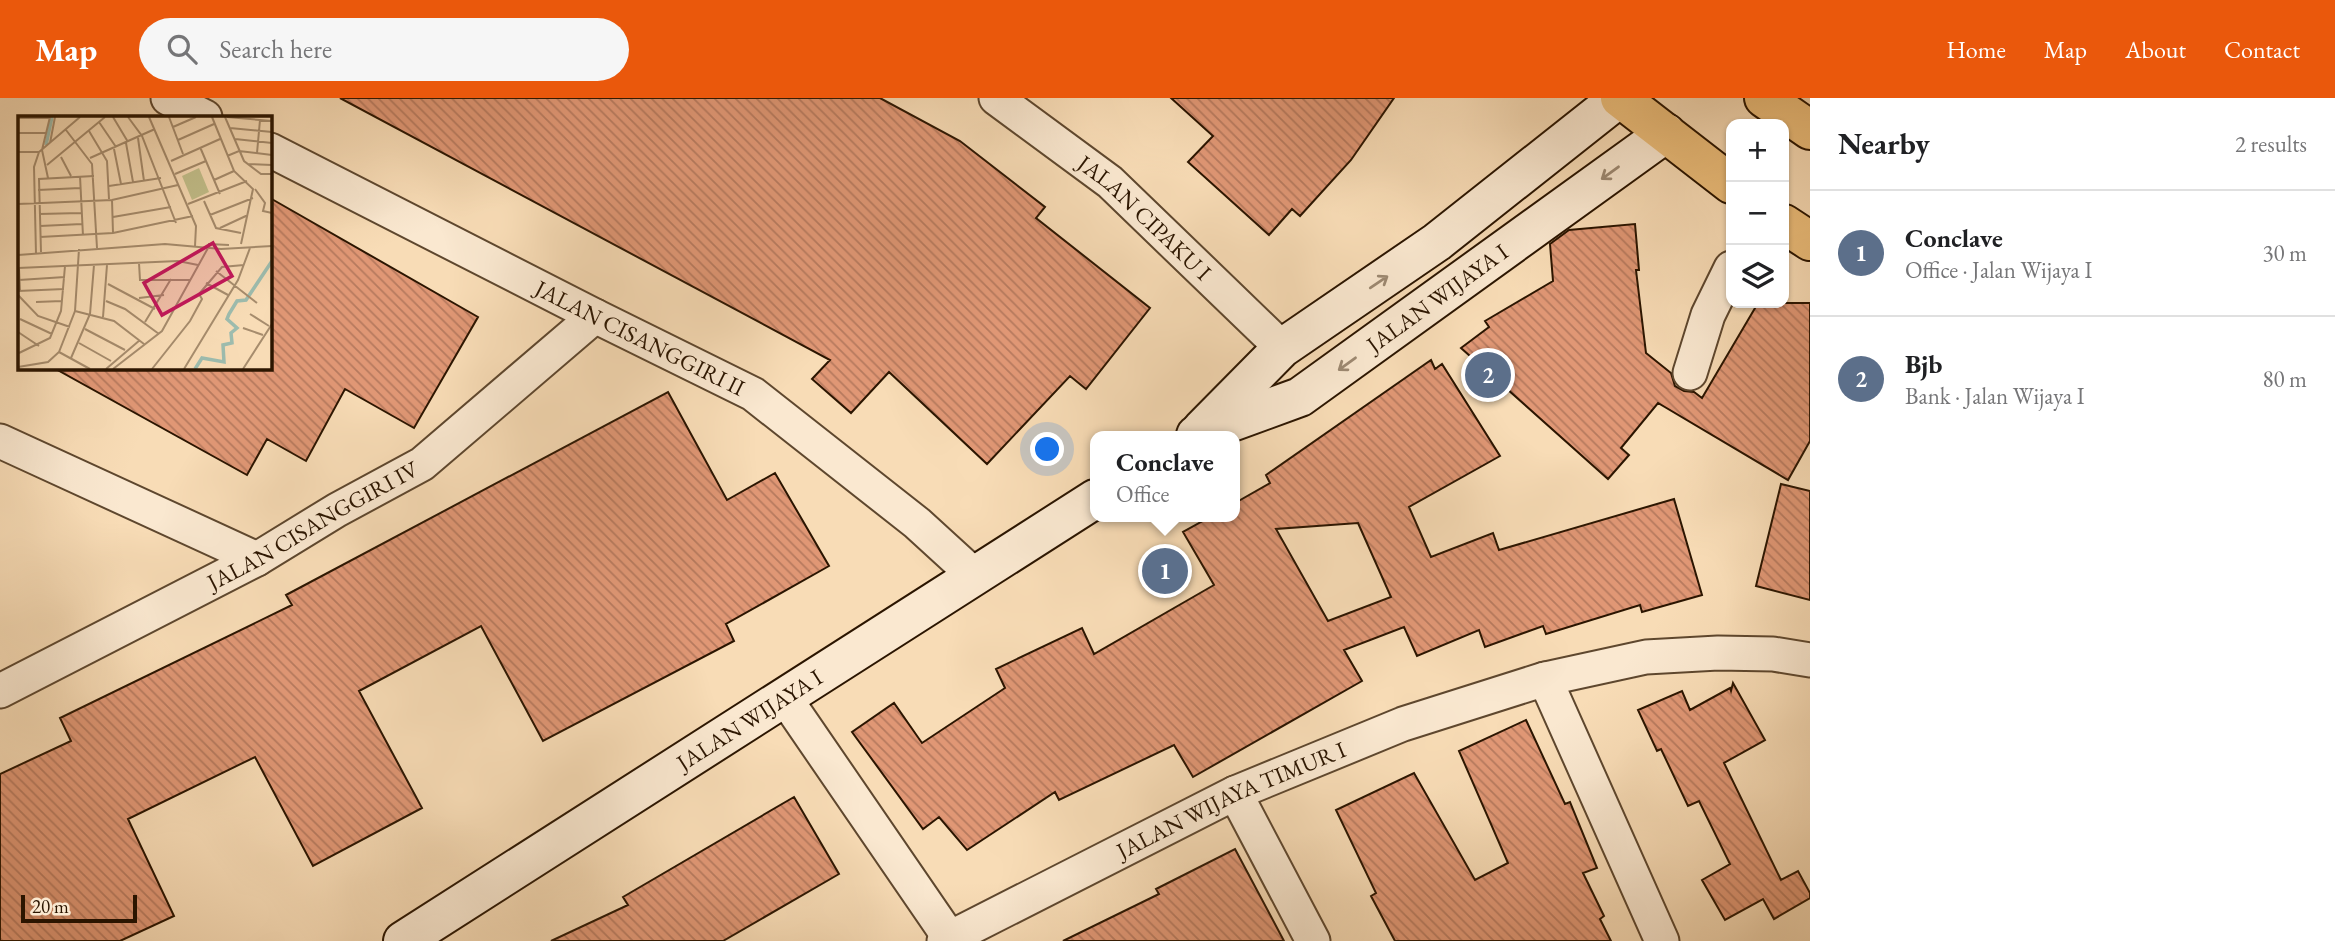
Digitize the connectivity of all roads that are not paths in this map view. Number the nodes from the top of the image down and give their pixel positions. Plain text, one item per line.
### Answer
1 (168, 98) edge
2 (996, 98) edge
3 (1620, 98) edge
4 (1764, 98) edge
5 (203, 116) edge
6 (1810, 130) edge
7 (1665, 133) junction
8 (271, 151) edge
9 (1728, 182) edge
10 (1789, 227) edge
11 (1810, 241) edge
12 (1726, 279) edge
13 (594, 316) junction
14 (1282, 348) junction
15 (1690, 373) dead end
16 (1199, 431) edge
17 (1206, 431) edge
18 (0, 441) edge
19 (1090, 502) edge
20 (257, 559) junction
21 (975, 576) junction
22 (1810, 660) edge
23 (1545, 679) junction
24 (0, 691) edge
25 (785, 698) junction
26 (1235, 793) junction
27 (946, 939) edge
28 (403, 941) edge
29 (1313, 941) edge
30 (1662, 941) edge

1 - 5 street
2 - 14 street, JALAN CIPAKU I
3 - 7 main road
14 -> 3 main road, JALAN WIJAYA I
4 - 6 main road
7 - 9 main road
7 -> 17 main road, JALAN WIJAYA I
8 - 13 street, JALAN CISANGGIRI II
10 - 11 main road
12 - 15 street
13 - 20 street, JALAN CISANGGIRI IV
13 - 21 street, JALAN CISANGGIRI II
14 - 16 main road, JALAN WIJAYA I
18 - 20 street
19 - 21 main road, JALAN WIJAYA I
20 - 24 street, JALAN CISANGGIRI IV
21 - 25 main road, JALAN WIJAYA I
22 - 23 street, JALAN WIJAYA TIMUR I
23 - 26 street, JALAN WIJAYA TIMUR I
23 - 30 street
25 - 27 street, JALAN WIJAYA TIMUR I
25 - 28 main road, JALAN WIJAYA I
26 - 27 street, JALAN WIJAYA TIMUR I
26 - 29 street

